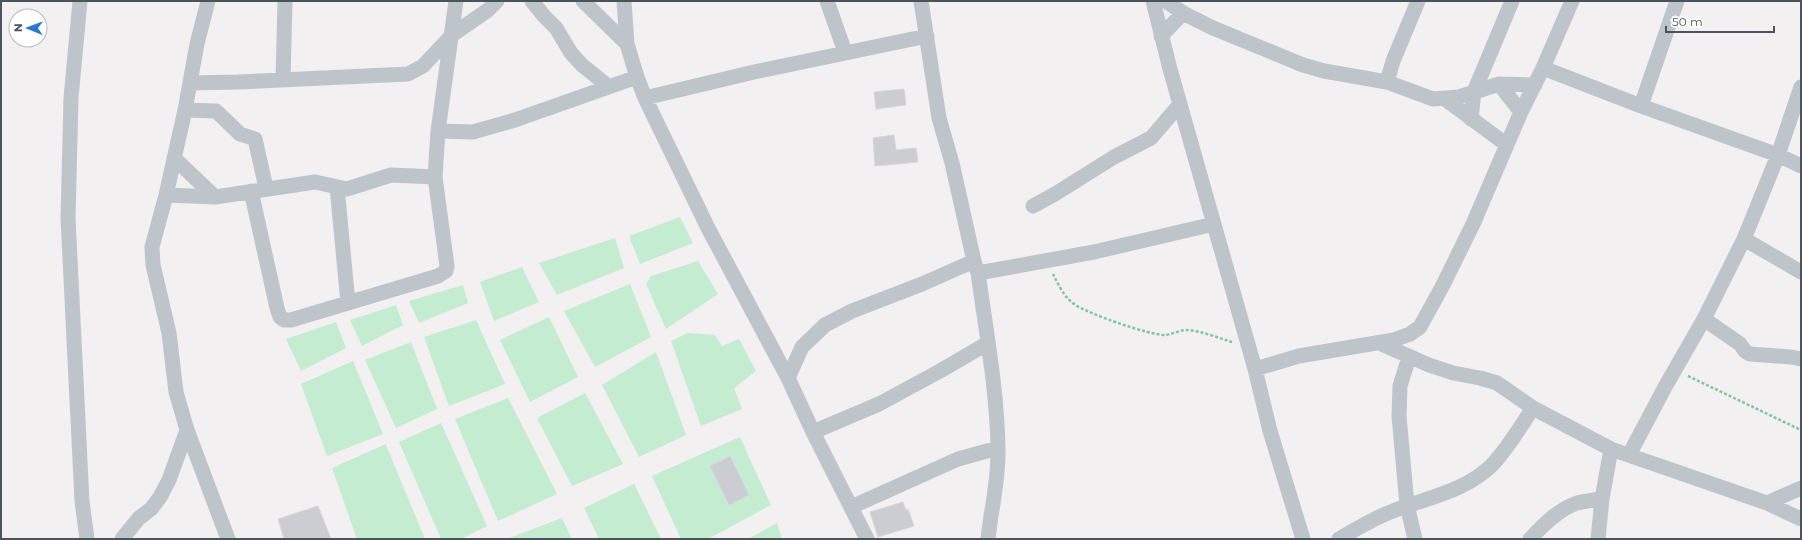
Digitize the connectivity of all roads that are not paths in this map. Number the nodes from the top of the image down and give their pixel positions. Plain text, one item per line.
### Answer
1 (80, 1) edge
2 (208, 1) edge
3 (285, 1) edge
4 (456, 1) edge
5 (497, 1) edge
6 (532, 1) edge
7 (583, 1) edge
8 (624, 1) edge
9 (827, 1) edge
10 (921, 1) edge
11 (1153, 1) edge
12 (1166, 1) edge
13 (1418, 1) edge
14 (1512, 1) edge
15 (1572, 1) edge
16 (1677, 1) edge
17 (1183, 13) junction
18 (452, 35) junction
19 (927, 36) junction
20 (1161, 36) junction
21 (627, 44) junction
22 (845, 52) junction
23 (423, 66) junction
24 (1543, 68) junction
25 (445, 76) junction
26 (637, 77) junction
27 (283, 80) junction
28 (1387, 82) junction
29 (190, 83) junction
30 (1499, 84) junction
31 (1535, 85) junction
32 (608, 86) junction
33 (1801, 87) edge
34 (1474, 92) junction
35 (645, 98) junction
36 (1445, 99) junction
37 (1180, 104) junction
38 (1640, 106) junction
39 (185, 110) junction
40 (1521, 112) junction
41 (1471, 119) junction
42 (438, 131) junction
43 (1507, 145) junction
44 (1778, 155) junction
45 (174, 158) junction
46 (1801, 166) edge
47 (435, 177) junction
48 (336, 187) junction
49 (266, 188) junction
50 (251, 191) junction
51 (166, 195) junction
52 (215, 197) junction
53 (1033, 206) dead end
54 (1214, 224) junction
55 (1744, 239) junction
56 (976, 267) junction
57 (1801, 272) edge
58 (348, 303) junction
59 (1704, 319) junction
60 (988, 343) junction
61 (1379, 343) junction
62 (1409, 357) junction
63 (1801, 359) edge
64 (1255, 369) junction
65 (788, 378) junction
66 (1533, 408) junction
67 (187, 430) junction
68 (813, 432) junction
69 (998, 448) junction
70 (1611, 449) junction
71 (1629, 456) junction
72 (1801, 488) edge
73 (1602, 499) junction
74 (1767, 503) junction
75 (1407, 506) junction
76 (851, 507) junction
77 (1801, 519) edge
78 (1301, 538) edge
79 (87, 539) edge
80 (122, 539) edge
81 (228, 539) edge
82 (867, 539) edge
83 (988, 539) edge
84 (1339, 539) edge
85 (1415, 539) edge
86 (1530, 539) edge
87 (1598, 539) edge

1 - 79 street
2 - 29 street
3 - 27 street
4 - 18 street
5 - 18 street
6 - 32 street
7 - 21 street
8 - 21 street
9 - 22 street
10 - 19 street
11 - 20 street
12 - 17 street
13 - 28 street
14 - 34 street
15 - 24 street
16 - 38 street
17 - 20 street
17 - 28 street
18 - 23 street
18 - 25 street
19 - 22 street
19 - 56 street
20 - 37 street
21 - 26 street
22 - 35 street
23 - 25 street
23 - 27 street
24 - 31 street
24 - 38 street
25 - 42 street
26 - 32 street
26 - 35 street
27 - 29 street
28 - 36 street
29 - 39 street
30 - 31 street
30 - 34 street
30 - 40 street
31 - 40 street
32 - 42 street
33 - 44 street
34 - 36 street
34 - 41 street
35 - 65 street
36 - 41 street
37 - 53 street
37 - 54 street
38 - 44 street
39 - 45 street
39 - 49 street
40 - 43 street
41 - 43 street
42 - 47 street
43 - 61 street
44 - 46 street
44 - 55 street
45 - 51 street
45 - 52 street
47 - 48 street
47 - 58 street
48 - 49 street
48 - 58 street
49 - 50 street
50 - 52 street
50 - 58 street
51 - 52 street
51 - 67 street
54 - 56 street
54 - 64 street
55 - 57 street
55 - 59 street
56 - 60 street
56 - 65 street
59 - 63 street
59 - 71 street
60 - 68 street
60 - 69 street
61 - 62 street
61 - 64 street
62 - 66 street
62 - 75 street
64 - 78 street
65 - 68 street
66 - 70 street
66 - 75 street
67 - 80 street
67 - 81 street
68 - 76 street
69 - 76 street
69 - 83 street
70 - 71 street
70 - 73 street
71 - 74 street
72 - 74 street
73 - 86 street
73 - 87 street
74 - 77 street
75 - 84 street
75 - 85 street
76 - 82 street

